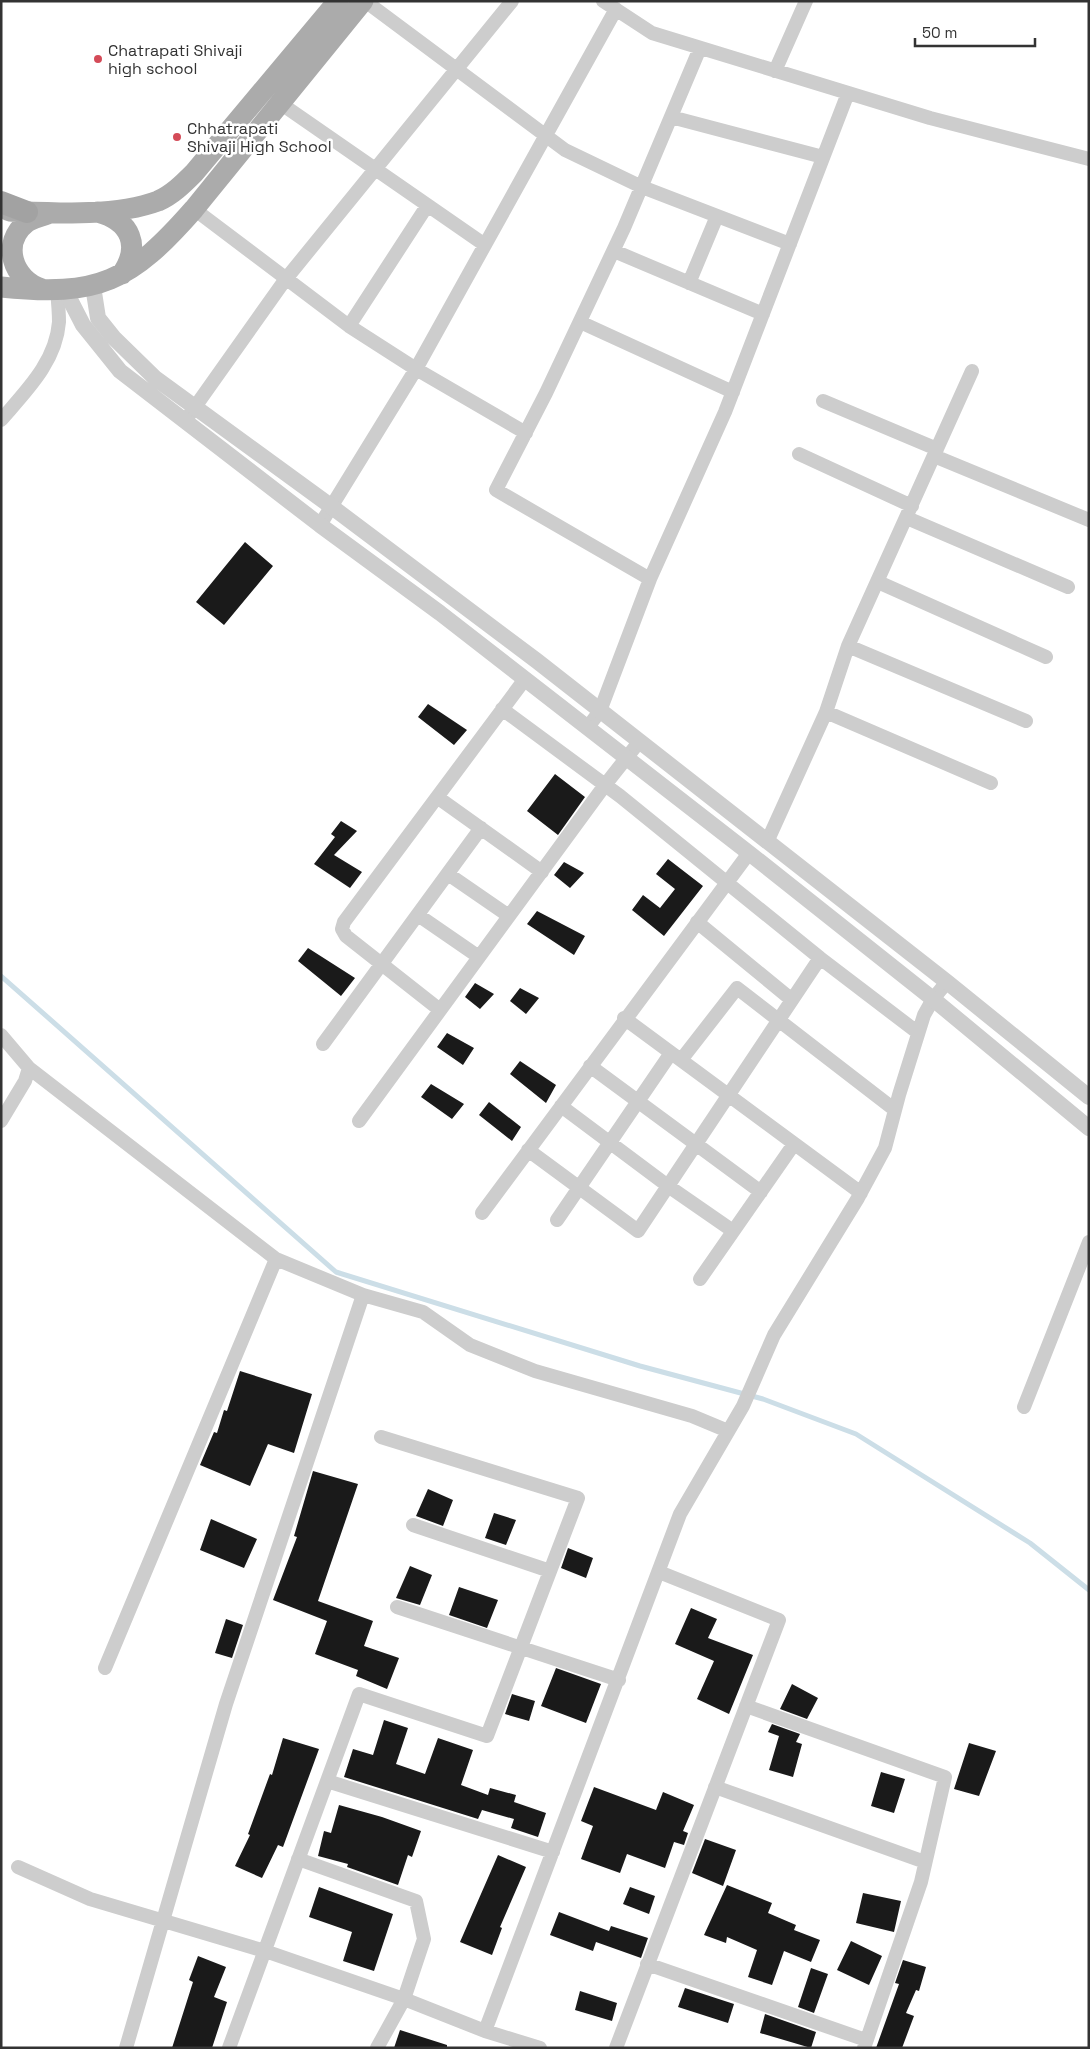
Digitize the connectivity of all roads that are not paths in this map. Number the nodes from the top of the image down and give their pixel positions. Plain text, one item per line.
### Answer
1 (338, 1) edge
2 (364, 1) edge
3 (512, 1) edge
4 (603, 1) edge
5 (806, 1) edge
6 (616, 9) junction
7 (700, 48) junction
8 (457, 69) junction
9 (775, 71) junction
10 (848, 93) junction
11 (280, 103) junction
12 (671, 117) junction
13 (546, 135) junction
14 (824, 157) junction
15 (1088, 157) edge
16 (374, 170) junction
17 (642, 187) junction
18 (1, 202) edge
19 (427, 206) junction
20 (194, 209) junction
21 (1, 210) edge
22 (27, 212) junction
23 (53, 212) junction
24 (98, 212) junction
25 (716, 216) junction
26 (790, 244) junction
27 (485, 245) junction
28 (614, 251) junction
29 (122, 274) junction
30 (285, 280) junction
31 (689, 282) junction
32 (92, 286) junction
33 (1, 287) edge
34 (61, 291) junction
35 (763, 314) junction
36 (580, 322) junction
37 (349, 326) junction
38 (416, 369) junction
39 (972, 371) dead end
40 (733, 392) junction
41 (823, 401) dead end
42 (196, 406) junction
43 (1, 420) edge
44 (185, 421) junction
45 (526, 432) junction
46 (936, 453) junction
47 (799, 454) dead end
48 (332, 507) junction
49 (909, 512) junction
50 (1089, 520) edge
51 (320, 525) junction
52 (650, 578) junction
53 (878, 582) junction
54 (1068, 587) dead end
55 (848, 646) junction
56 (1046, 657) dead end
57 (525, 679) junction
58 (502, 709) junction
59 (600, 711) junction
60 (826, 712) junction
61 (1026, 721) dead end
62 (588, 727) junction
63 (639, 742) junction
64 (626, 758) junction
65 (991, 783) dead end
66 (605, 785) junction
67 (437, 797) junction
68 (482, 828) junction
69 (767, 842) junction
70 (749, 852) junction
71 (542, 872) junction
72 (448, 874) junction
73 (727, 882) junction
74 (418, 915) junction
75 (509, 916) junction
76 (696, 922) junction
77 (479, 957) junction
78 (820, 958) junction
79 (382, 964) junction
80 (947, 982) junction
81 (933, 999) junction
82 (792, 1000) junction
83 (440, 1010) junction
84 (624, 1018) junction
85 (778, 1020) junction
86 (918, 1032) junction
87 (1, 1035) edge
88 (323, 1044) dead end
89 (676, 1056) junction
90 (590, 1066) junction
91 (29, 1068) junction
92 (728, 1095) junction
93 (1089, 1097) edge
94 (638, 1101) junction
95 (561, 1106) junction
96 (895, 1110) junction
97 (1, 1121) edge
98 (359, 1121) dead end
99 (1089, 1128) edge
100 (610, 1143) junction
101 (696, 1144) junction
102 (794, 1144) junction
103 (528, 1150) junction
104 (668, 1186) junction
105 (579, 1188) junction
106 (761, 1192) junction
107 (861, 1193) junction
108 (482, 1213) dead end
109 (557, 1220) dead end
110 (733, 1231) junction
111 (1089, 1242) edge
112 (276, 1259) junction
113 (700, 1279) dead end
114 (363, 1295) junction
115 (1024, 1408) dead end
116 (728, 1431) junction
117 (381, 1437) dead end
118 (413, 1525) dead end
119 (550, 1571) junction
120 (659, 1572) junction
121 (397, 1607) dead end
122 (520, 1648) junction
123 (105, 1668) dead end
124 (619, 1680) junction
125 (746, 1706) junction
126 (327, 1781) junction
127 (715, 1787) junction
128 (553, 1852) junction
129 (298, 1859) junction
130 (925, 1862) junction
131 (18, 1867) dead end
132 (163, 1922) junction
133 (265, 1951) junction
134 (648, 1964) junction
135 (404, 1999) junction
136 (485, 2031) junction
137 (865, 2044) edge
138 (126, 2048) edge
139 (229, 2048) edge
140 (376, 2048) edge
141 (540, 2048) edge
142 (616, 2048) edge

1 - 24 main road
2 - 8 street
2 - 11 main road
3 - 8 street
4 - 6 street
5 - 9 street
6 - 7 street
6 - 13 street
7 - 9 street
7 - 12 street
8 - 13 street
8 - 16 street
9 - 10 street
10 - 14 street
10 - 15 street
11 - 16 street
11 - 20 main road
12 - 14 street
12 - 17 street
13 - 17 street
13 - 27 street
14 - 26 street
16 - 19 street
16 - 30 street
17 - 25 street
17 - 28 street
18 - 22 highway
19 - 27 street
19 - 37 street
20 - 29 main road
20 - 30 street
21 - 22 main road
22 - 23 main road
23 - 24 main road
23 - 34 main road
24 - 29 main road
25 - 26 street
25 - 31 street
26 - 35 street
27 - 38 street
28 - 31 street
28 - 36 street
29 - 32 main road
30 - 37 street
30 - 42 street
31 - 35 street
32 - 34 main road
32 - 42 street
33 - 34 main road
34 - 43 street
34 - 44 street
35 - 40 street
36 - 40 street
36 - 45 street
37 - 38 street
38 - 45 street
38 - 48 street
39 - 46 street
40 - 52 street
41 - 46 street
42 - 44 street
42 - 48 street
44 - 51 street
45 - 52 street
46 - 49 street
46 - 50 street
47 - 49 street
48 - 51 street
48 - 59 street
49 - 53 street
49 - 54 street
51 - 57 street
52 - 59 street
53 - 55 street
53 - 56 street
55 - 60 street
55 - 61 street
57 - 58 street
57 - 62 street
58 - 66 street
58 - 67 street
59 - 62 street
59 - 63 street
60 - 65 street
60 - 69 street
62 - 64 street
63 - 64 street
63 - 69 street
64 - 66 street
64 - 70 street
66 - 71 street
66 - 73 street
67 - 68 street
67 - 79 street
68 - 71 street
68 - 72 street
69 - 80 street
70 - 73 street
70 - 81 street
71 - 75 street
72 - 74 street
72 - 75 street
73 - 76 street
73 - 78 street
74 - 77 street
74 - 79 street
75 - 77 street
76 - 82 street
76 - 84 street
77 - 83 street
78 - 82 street
78 - 86 street
79 - 83 street
79 - 88 street
80 - 81 street
80 - 93 street
81 - 86 street
81 - 99 street
82 - 85 street
83 - 98 street
84 - 89 street
84 - 90 street
85 - 89 street
85 - 92 street
85 - 96 street
86 - 96 street
87 - 91 street
89 - 92 street
89 - 94 street
90 - 94 street
90 - 95 street
91 - 97 street
91 - 112 street
92 - 101 street
92 - 102 street
94 - 100 street
94 - 101 street
95 - 100 street
95 - 103 street
96 - 107 street
100 - 104 street
100 - 105 street
101 - 104 street
101 - 106 street
102 - 106 street
102 - 107 street
103 - 105 street
103 - 108 street
104 - 105 street
104 - 110 street
105 - 109 street
106 - 110 street
107 - 116 street
110 - 113 street
111 - 115 street
112 - 114 street
112 - 123 street
114 - 116 street
114 - 132 street
116 - 120 street
117 - 119 street
118 - 119 street
119 - 122 street
120 - 124 street
120 - 125 street
121 - 122 street
122 - 124 street
122 - 126 street
124 - 128 street
125 - 127 street
125 - 130 street
126 - 128 street
126 - 129 street
127 - 130 street
127 - 134 street
128 - 136 street
129 - 133 street
129 - 135 street
130 - 137 street
131 - 132 street
132 - 133 street
132 - 138 street
133 - 135 street
133 - 139 street
134 - 137 street
134 - 142 street
135 - 136 street
135 - 140 street
136 - 141 street

